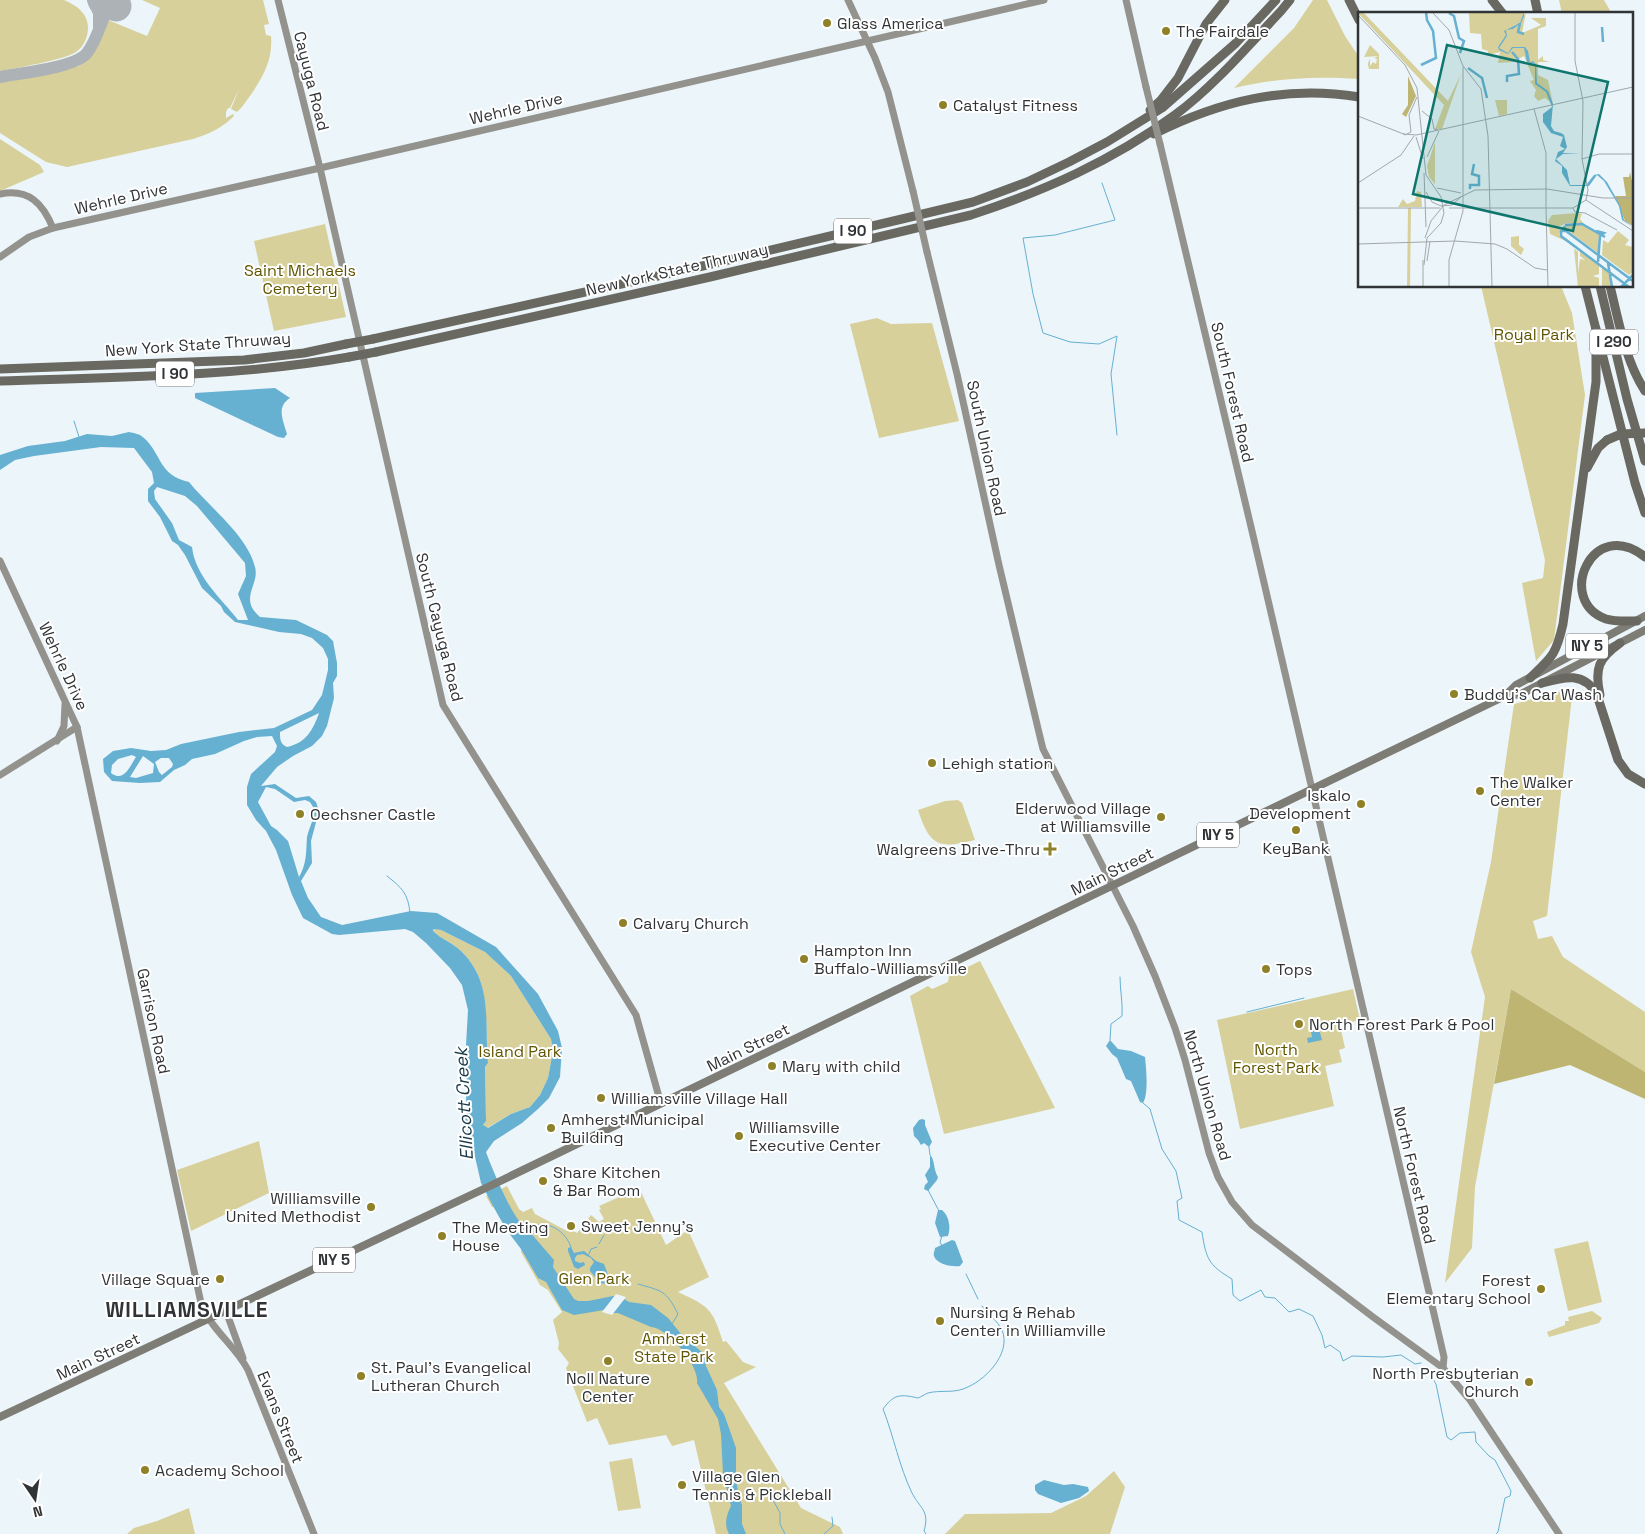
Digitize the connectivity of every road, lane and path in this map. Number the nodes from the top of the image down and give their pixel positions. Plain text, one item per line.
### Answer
1 (278, 0) edge
2 (848, 0) edge
3 (1044, 0) edge
4 (1126, 0) edge
5 (1225, 0) edge
6 (1276, 0) edge
7 (1290, 0) edge
8 (1349, 0) edge
9 (1492, 0) edge
10 (1501, 12) edge
11 (1358, 18) edge
12 (867, 41) junction
13 (1358, 97) edge
14 (1133, 126) junction
15 (1123, 149) junction
16 (320, 168) junction
17 (0, 194) edge
18 (53, 228) junction
19 (0, 257) edge
20 (1586, 288) edge
21 (1600, 288) edge
22 (1611, 288) edge
23 (1596, 329) junction
24 (0, 369) edge
25 (0, 381) edge
26 (1645, 391) edge
27 (1645, 433) edge
28 (1645, 460) edge
29 (1581, 484) junction
30 (1645, 513) edge
31 (1645, 557) edge
32 (0, 561) edge
33 (1641, 618) edge
34 (1645, 630) edge
35 (1620, 643) junction
36 (1530, 678) junction
37 (1542, 683) junction
38 (1505, 696) junction
39 (65, 701) junction
40 (77, 727) junction
41 (57, 741) junction
42 (0, 775) edge
43 (1645, 779) edge
44 (1645, 784) edge
45 (1311, 790) junction
46 (1113, 886) junction
47 (661, 1104) junction
48 (226, 1311) junction
49 (208, 1319) junction
50 (244, 1361) junction
51 (1443, 1368) junction
52 (0, 1417) edge
53 (314, 1534) edge
54 (1559, 1534) edge

1 - 16 street, Cayuga Road
2 - 12 street, South Union Road
3 - 12 street, Wehrle Drive
4 - 45 street, South Forest Road, bridge
5 - 14 highway
6 - 14 highway, New York State Thruway / I 90
7 - 15 highway, New York State Thruway / I 90
8 - 11 highway
9 - 10 highway
12 - 16 street, Wehrle Drive
12 - 46 street, South Union Road, bridge
13 - 15 highway
14 - 24 highway, New York State Thruway / I 90, bridge
15 - 25 highway, New York State Thruway / I 90, bridge
16 - 18 street, Wehrle Drive
16 - 47 street, South Cayuga Road
17 - 18 street
18 - 19 street, Wehrle Drive
20 - 23 highway, I 290
21 - 28 highway, I 290
22 - 26 highway
23 - 29 highway
23 - 30 highway, I 290
27 - 29 highway, bridge
29 - 36 highway
31 - 33 highway
32 - 39 street, Wehrle Drive
33 - 36 main road, Main Street / NY 5
34 - 35 main road, Main Street / NY 5
35 - 37 main road, Main Street / NY 5
35 - 43 highway
36 - 38 main road, Main Street / NY 5
37 - 38 main road, Main Street / NY 5
37 - 44 highway
38 - 45 main road, Main Street / NY 5
39 - 40 street, Wehrle Drive
39 - 41 street
40 - 41 street, Wehrle Drive
40 - 49 street, Garrison Road
41 - 42 street, Wehrle Drive
45 - 46 main road, Main Street / NY 5
45 - 51 street, North Forest Road
46 - 47 main road, Main Street / NY 5
46 - 51 street, North Union Road
47 - 48 main road, Main Street / NY 5
48 - 49 main road, Main Street / NY 5
48 - 50 street
49 - 50 street, Evans Street
49 - 52 main road, Main Street / NY 5
50 - 53 street, Evans Street
51 - 54 street

